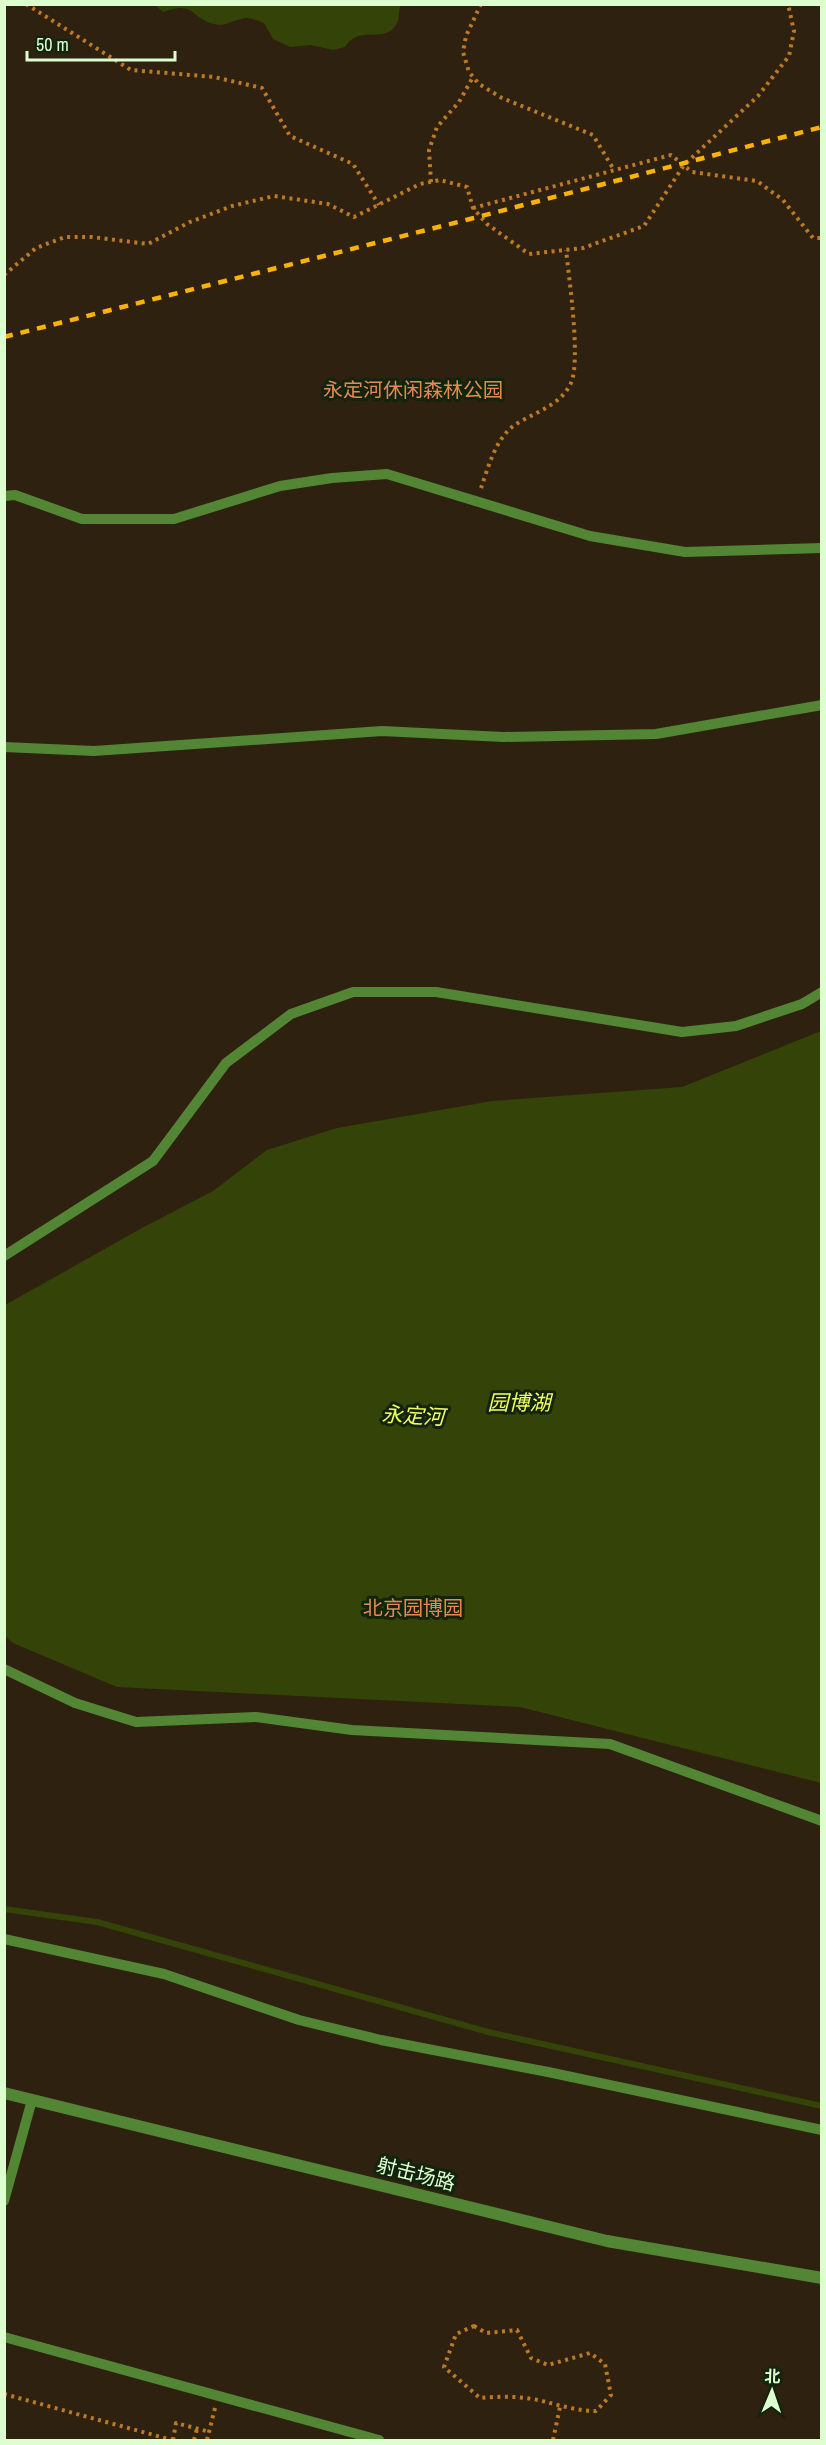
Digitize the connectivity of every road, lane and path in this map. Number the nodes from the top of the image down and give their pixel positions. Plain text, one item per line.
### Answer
1 (26, 4) edge
2 (481, 4) edge
3 (788, 4) edge
4 (473, 77) junction
5 (684, 165) junction
6 (614, 170) junction
7 (431, 182) junction
8 (379, 205) junction
9 (473, 208) junction
10 (822, 238) edge
11 (566, 250) junction
12 (4, 275) edge
13 (4, 496) edge
14 (477, 500) junction
15 (822, 548) edge
16 (822, 705) edge
17 (4, 747) edge
18 (822, 992) edge
19 (4, 1256) edge
20 (4, 1669) edge
21 (822, 1821) edge
22 (4, 1939) edge
23 (4, 2093) edge
24 (32, 2100) junction
25 (822, 2130) edge
26 (4, 2201) edge
27 (822, 2278) edge
28 (4, 2337) edge
29 (4, 2394) edge
30 (560, 2407) junction
31 (214, 2412) dead end
32 (197, 2428) junction
33 (210, 2432) junction
34 (173, 2440) edge
35 (194, 2440) edge
36 (207, 2440) edge
37 (380, 2440) edge
38 (553, 2440) edge

1 - 8 path
2 - 4 path
3 - 5 path
4 - 6 path
4 - 7 path
5 - 6 path
5 - 10 path
5 - 11 path
6 - 9 path
7 - 8 path
7 - 9 path
8 - 12 path
9 - 11 path
11 - 14 path
13 - 14 lane
14 - 15 lane
16 - 17 lane
18 - 19 lane
20 - 21 lane
22 - 25 lane
23 - 24 street, 射击场路
24 - 26 lane
24 - 27 street, 射击场路
28 - 37 lane
29 - 34 path
30 - 30 path
30 - 38 path
31 - 33 path
32 - 33 path
32 - 34 path
32 - 35 path
33 - 36 path

